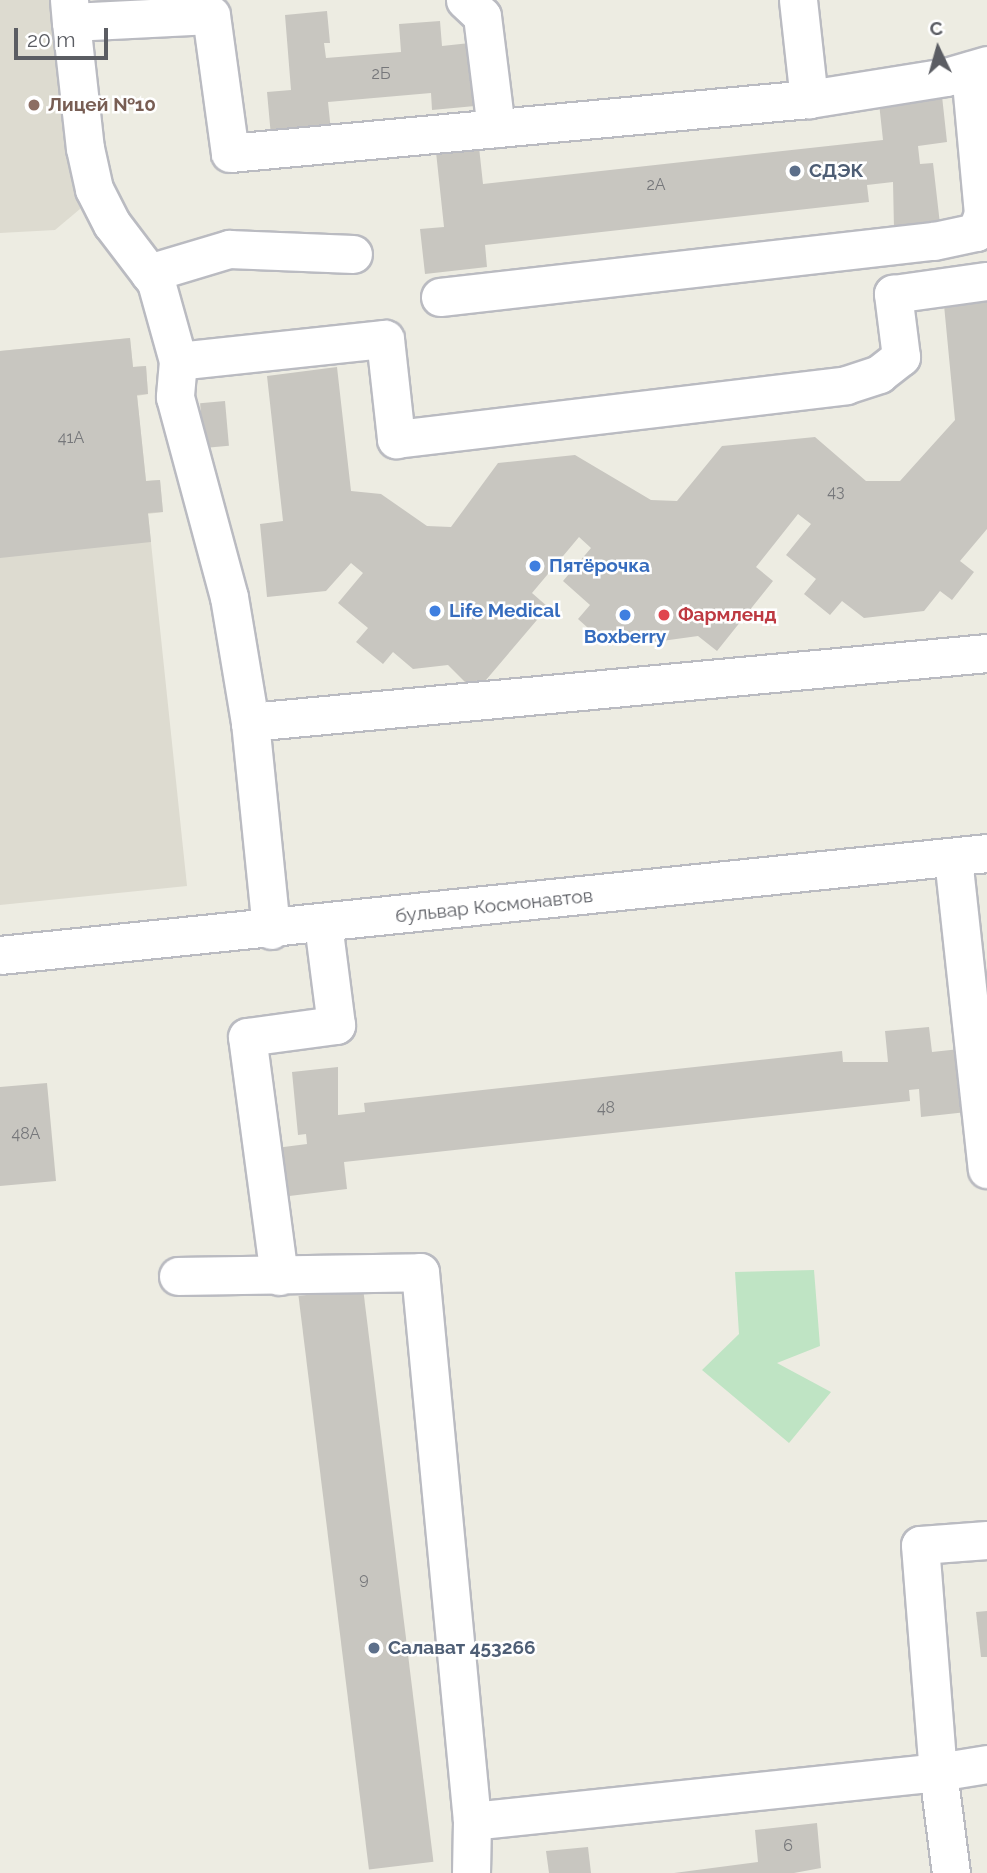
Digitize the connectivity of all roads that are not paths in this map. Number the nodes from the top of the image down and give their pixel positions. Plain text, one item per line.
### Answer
1 (465, 0) edge
2 (798, 0) edge
3 (70, 11) edge
4 (978, 68) edge
5 (809, 99) junction
6 (496, 128) junction
7 (353, 254) dead end
8 (149, 273) junction
9 (987, 281) edge
10 (440, 297) dead end
11 (178, 361) junction
12 (987, 653) edge
13 (250, 722) junction
14 (970, 855) edge
15 (323, 925) junction
16 (271, 930) junction
17 (0, 955) edge
18 (987, 1169) edge
19 (178, 1276) dead end
20 (279, 1276) junction
21 (987, 1539) edge
22 (987, 1764) edge
23 (938, 1772) junction
24 (472, 1821) junction
25 (471, 1873) edge
26 (951, 1873) edge

1 - 6 street
2 - 5 street
3 - 6 street
3 - 8 street
4 - 5 street
4 - 10 street
5 - 6 street
7 - 8 street
8 - 11 street
9 - 11 street
11 - 13 street
12 - 13 street
13 - 16 street
14 - 15 street, бульвар Космонавтов
14 - 18 street
15 - 16 street, бульвар Космонавтов
15 - 20 street
16 - 17 street, бульвар Космонавтов
19 - 20 street
20 - 24 street
21 - 23 street
22 - 23 street
23 - 24 street
23 - 26 street
24 - 25 street

